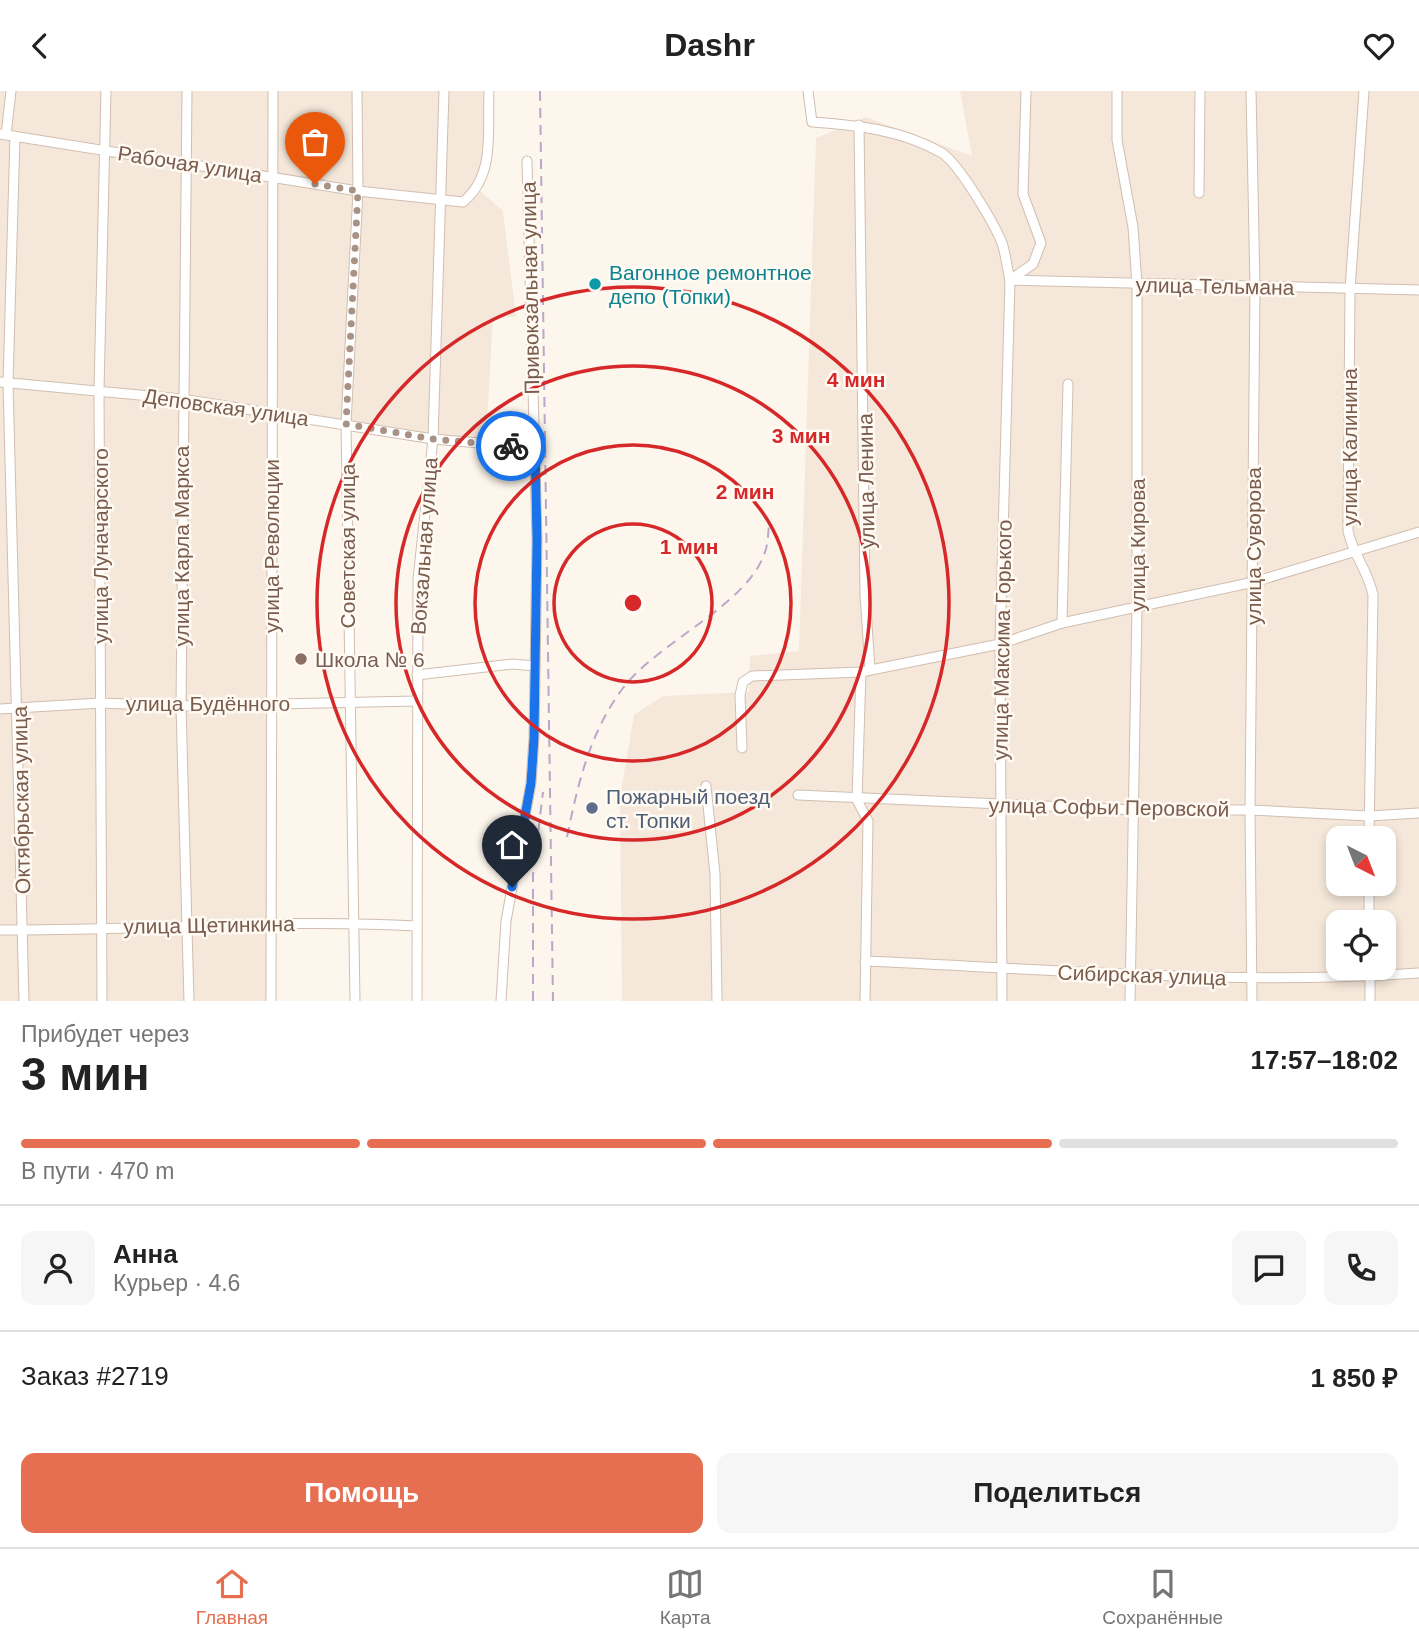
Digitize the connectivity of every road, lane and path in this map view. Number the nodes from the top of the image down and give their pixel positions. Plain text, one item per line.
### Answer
1 (10, 91) edge
2 (106, 91) edge
3 (187, 91) edge
4 (273, 91) edge
5 (357, 91) edge
6 (444, 91) edge
7 (489, 91) edge
8 (808, 91) edge
9 (1026, 91) edge
10 (1117, 91) edge
11 (1200, 91) edge
12 (1251, 91) edge
13 (1364, 91) edge
14 (859, 125) junction
15 (7, 135) edge
16 (103, 151) junction
17 (527, 161) dead end
18 (189, 164) junction
19 (273, 177) junction
20 (358, 191) junction
21 (1199, 193) dead end
22 (442, 200) junction
23 (1010, 280) junction
24 (1137, 285) junction
25 (1255, 286) junction
26 (1350, 289) junction
27 (1419, 290) edge
28 (4, 382) edge
29 (1068, 384) dead end
30 (99, 390) junction
31 (182, 399) junction
32 (270, 413) junction
33 (346, 424) junction
34 (433, 439) junction
35 (535, 448) junction
36 (1419, 532) edge
37 (1353, 553) junction
38 (1254, 582) junction
39 (1137, 607) junction
40 (1062, 624) junction
41 (1000, 644) junction
42 (535, 666) junction
43 (865, 671) junction
44 (417, 675) junction
45 (416, 701) junction
46 (348, 702) junction
47 (100, 703) junction
48 (271, 704) junction
49 (181, 705) junction
50 (19, 708) junction
51 (0, 709) edge
52 (742, 748) dead end
53 (706, 786) dead end
54 (798, 795) dead end
55 (857, 800) junction
56 (1001, 804) junction
57 (1135, 810) junction
58 (1250, 810) junction
59 (1419, 813) edge
60 (1369, 816) junction
61 (1369, 826) edge
62 (269, 923) junction
63 (354, 923) junction
64 (100, 926) junction
65 (185, 926) junction
66 (417, 926) junction
67 (0, 930) edge
68 (24, 930) junction
69 (866, 961) junction
70 (1003, 969) junction
71 (1396, 973) edge
72 (1419, 973) edge
73 (1326, 974) edge
74 (1132, 976) junction
75 (1252, 978) junction
76 (1370, 980) edge
77 (24, 1001) edge
78 (102, 1001) edge
79 (189, 1001) edge
80 (271, 1001) edge
81 (355, 1001) edge
82 (417, 1001) edge
83 (501, 1001) edge
84 (717, 1001) edge
85 (865, 1001) edge
86 (1002, 1001) edge
87 (1130, 1001) edge
88 (1252, 1001) edge
89 (1370, 1001) edge

1 - 15 street, Октябрьская улица
2 - 16 street, улица Луначарского
3 - 18 street, улица Карла Маркса
4 - 19 street, улица Революции
5 - 20 street, Советская улица
6 - 22 street, Вокзальная улица
7 - 22 street, Рабочая улица
8 - 14 street, улица Максима Горького
9 - 23 street
10 - 24 street, улица Кирова
11 - 21 street
12 - 25 street, улица Суворова
13 - 26 street, улица Калинина
14 - 23 street, улица Максима Горького
14 - 43 street, улица Ленина
15 - 16 street, Рабочая улица
15 - 28 street, Октябрьская улица
16 - 18 street, Рабочая улица
16 - 30 street, улица Луначарского
17 - 35 street, Привокзальная улица
18 - 19 street, Рабочая улица
18 - 31 street, улица Карла Маркса
19 - 20 street, Рабочая улица
19 - 32 street, улица Революции
20 - 22 street, Рабочая улица
20 - 33 street, Советская улица
22 - 34 street, Вокзальная улица
23 - 24 street, улица Тельмана
23 - 41 street, улица Максима Горького
24 - 25 street, улица Тельмана
24 - 39 street, улица Кирова
25 - 26 street, улица Тельмана
25 - 38 street, улица Суворова
26 - 27 street, улица Тельмана
26 - 37 street, улица Калинина
28 - 30 street, Деповская улица
28 - 50 street, Октябрьская улица
29 - 40 street
30 - 31 street, Деповская улица
30 - 47 street, улица Луначарского
31 - 32 street, Деповская улица
31 - 49 street, улица Карла Маркса
32 - 33 street, Деповская улица
32 - 48 street, улица Революции
33 - 34 street, Деповская улица
33 - 46 street, Советская улица
34 - 35 street, Деповская улица
34 - 44 street, Вокзальная улица
35 - 42 street, Привокзальная улица
36 - 37 street
37 - 38 street
37 - 60 street, улица Калинина
38 - 39 street
38 - 58 street, улица Суворова
39 - 40 street
39 - 57 street, улица Кирова
40 - 41 street
41 - 43 street
41 - 56 street, улица Максима Горького
42 - 44 street
42 - 83 street, Привокзальная улица
43 - 52 street
43 - 55 street, улица Ленина
44 - 45 street, Вокзальная улица
45 - 46 street, улица Будённого
45 - 66 street, Вокзальная улица
46 - 48 street, улица Будённого
46 - 63 street, Советская улица
47 - 49 street, улица Будённого
47 - 50 street, улица Будённого
47 - 64 street, улица Луначарского
48 - 49 street, улица Будённого
48 - 62 street, улица Революции
49 - 65 street, улица Карла Маркса
50 - 51 street, улица Будённого
50 - 68 street, Октябрьская улица
53 - 84 street
54 - 55 street, улица Софьи Перовской
55 - 56 street, улица Софьи Перовской
55 - 69 street, улица Ленина
56 - 57 street, улица Софьи Перовской
56 - 70 street, улица Максима Горького
57 - 58 street, улица Софьи Перовской
57 - 74 street, улица Кирова
58 - 60 street, улица Софьи Перовской
58 - 75 street, улица Суворова
59 - 60 street, улица Софьи Перовской
60 - 61 street, улица Калинина
62 - 63 street, улица Щетинкина
62 - 65 street, улица Щетинкина
62 - 80 street, улица Революции
63 - 66 street, улица Щетинкина
63 - 81 street, Советская улица
64 - 65 street, улица Щетинкина
64 - 68 street, улица Щетинкина
64 - 78 street, улица Луначарского
65 - 79 street, улица Карла Маркса
66 - 82 street, Вокзальная улица
67 - 68 street, улица Щетинкина
68 - 77 street, Октябрьская улица
69 - 70 street, Сибирская улица
69 - 85 street, улица Ленина
70 - 74 street, Сибирская улица
70 - 86 street, улица Максима Горького
71 - 72 street, Сибирская улица
73 - 75 street, Сибирская улица
74 - 75 street, Сибирская улица
74 - 87 street, улица Кирова
75 - 88 street, улица Суворова
76 - 89 street

